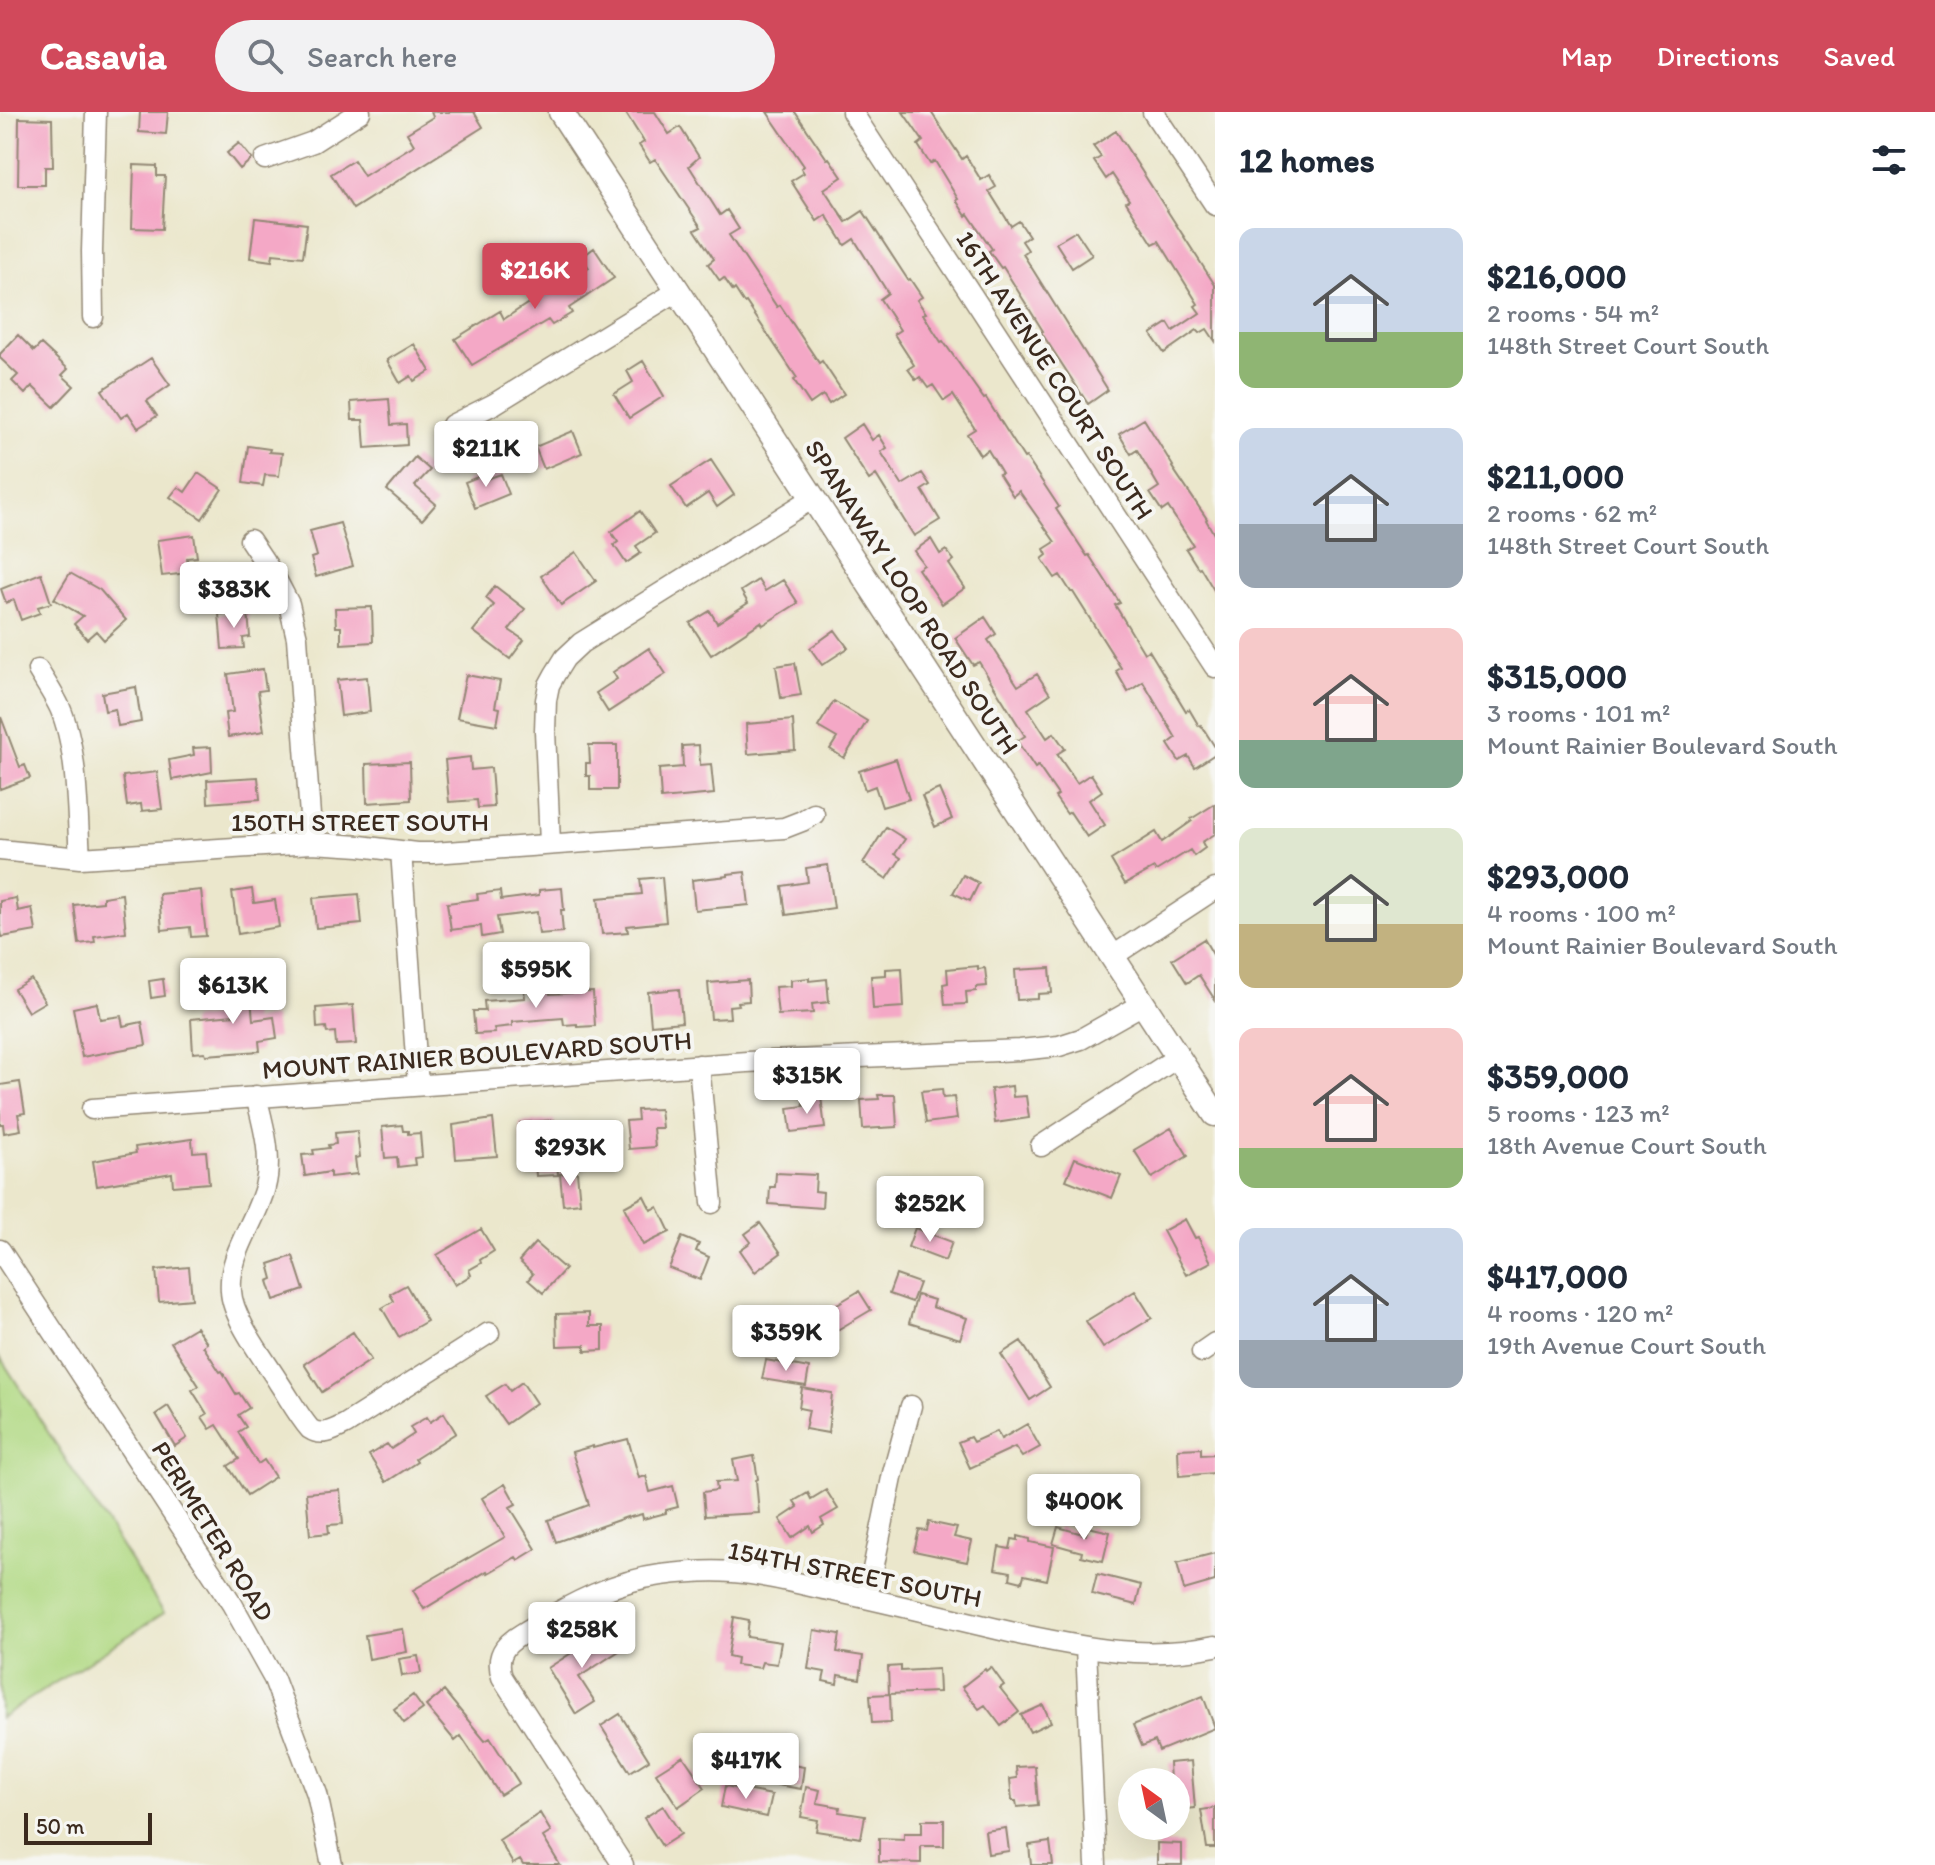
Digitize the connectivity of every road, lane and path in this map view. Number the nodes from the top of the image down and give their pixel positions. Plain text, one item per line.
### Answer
1 (96, 112) edge
2 (360, 112) edge
3 (561, 112) edge
4 (852, 112) edge
5 (1153, 112) edge
6 (265, 159) dead end
7 (1215, 205) edge
8 (679, 290) junction
9 (93, 317) dead end
10 (452, 425) dead end
11 (813, 498) junction
12 (250, 540) dead end
13 (1215, 667) edge
14 (38, 670) dead end
15 (814, 814) dead end
16 (312, 843) junction
17 (550, 843) junction
18 (0, 850) edge
19 (401, 851) junction
20 (80, 858) junction
21 (1215, 889) edge
22 (1113, 956) junction
23 (1143, 1004) junction
24 (1178, 1057) junction
25 (699, 1065) junction
26 (418, 1085) junction
27 (256, 1096) junction
28 (92, 1109) dead end
29 (1215, 1114) edge
30 (1041, 1146) dead end
31 (712, 1203) dead end
32 (0, 1250) edge
33 (489, 1333) dead end
34 (911, 1406) dead end
35 (867, 1598) junction
36 (1215, 1646) edge
37 (1086, 1648) junction
38 (332, 1865) edge
39 (623, 1865) edge
40 (1096, 1865) edge

1 - 9 street
2 - 6 street
3 - 8 main road, SPANAWAY LOOP ROAD SOUTH
4 - 13 street, 16TH AVENUE COURT SOUTH
5 - 7 street
8 - 10 street
8 - 11 main road, SPANAWAY LOOP ROAD SOUTH
11 - 17 street
11 - 22 main road, SPANAWAY LOOP ROAD SOUTH
12 - 16 street
14 - 20 street
15 - 17 street, 150TH STREET SOUTH
16 - 19 street, 150TH STREET SOUTH
16 - 20 street, 150TH STREET SOUTH
17 - 19 street, 150TH STREET SOUTH
18 - 20 street, 150TH STREET SOUTH
19 - 26 street
21 - 22 street
22 - 23 main road, SPANAWAY LOOP ROAD SOUTH
23 - 24 main road, SPANAWAY LOOP ROAD SOUTH
23 - 25 street, MOUNT RAINIER BOULEVARD SOUTH
24 - 29 main road, SPANAWAY LOOP ROAD SOUTH
24 - 30 street
25 - 26 street, MOUNT RAINIER BOULEVARD SOUTH
25 - 31 street
26 - 27 street, MOUNT RAINIER BOULEVARD SOUTH
27 - 28 street, MOUNT RAINIER BOULEVARD SOUTH
27 - 33 street
32 - 38 street, PERIMETER ROAD
34 - 35 street
35 - 37 street, 154TH STREET SOUTH
35 - 39 street, 154TH STREET SOUTH
36 - 37 street, 154TH STREET SOUTH
37 - 40 street

